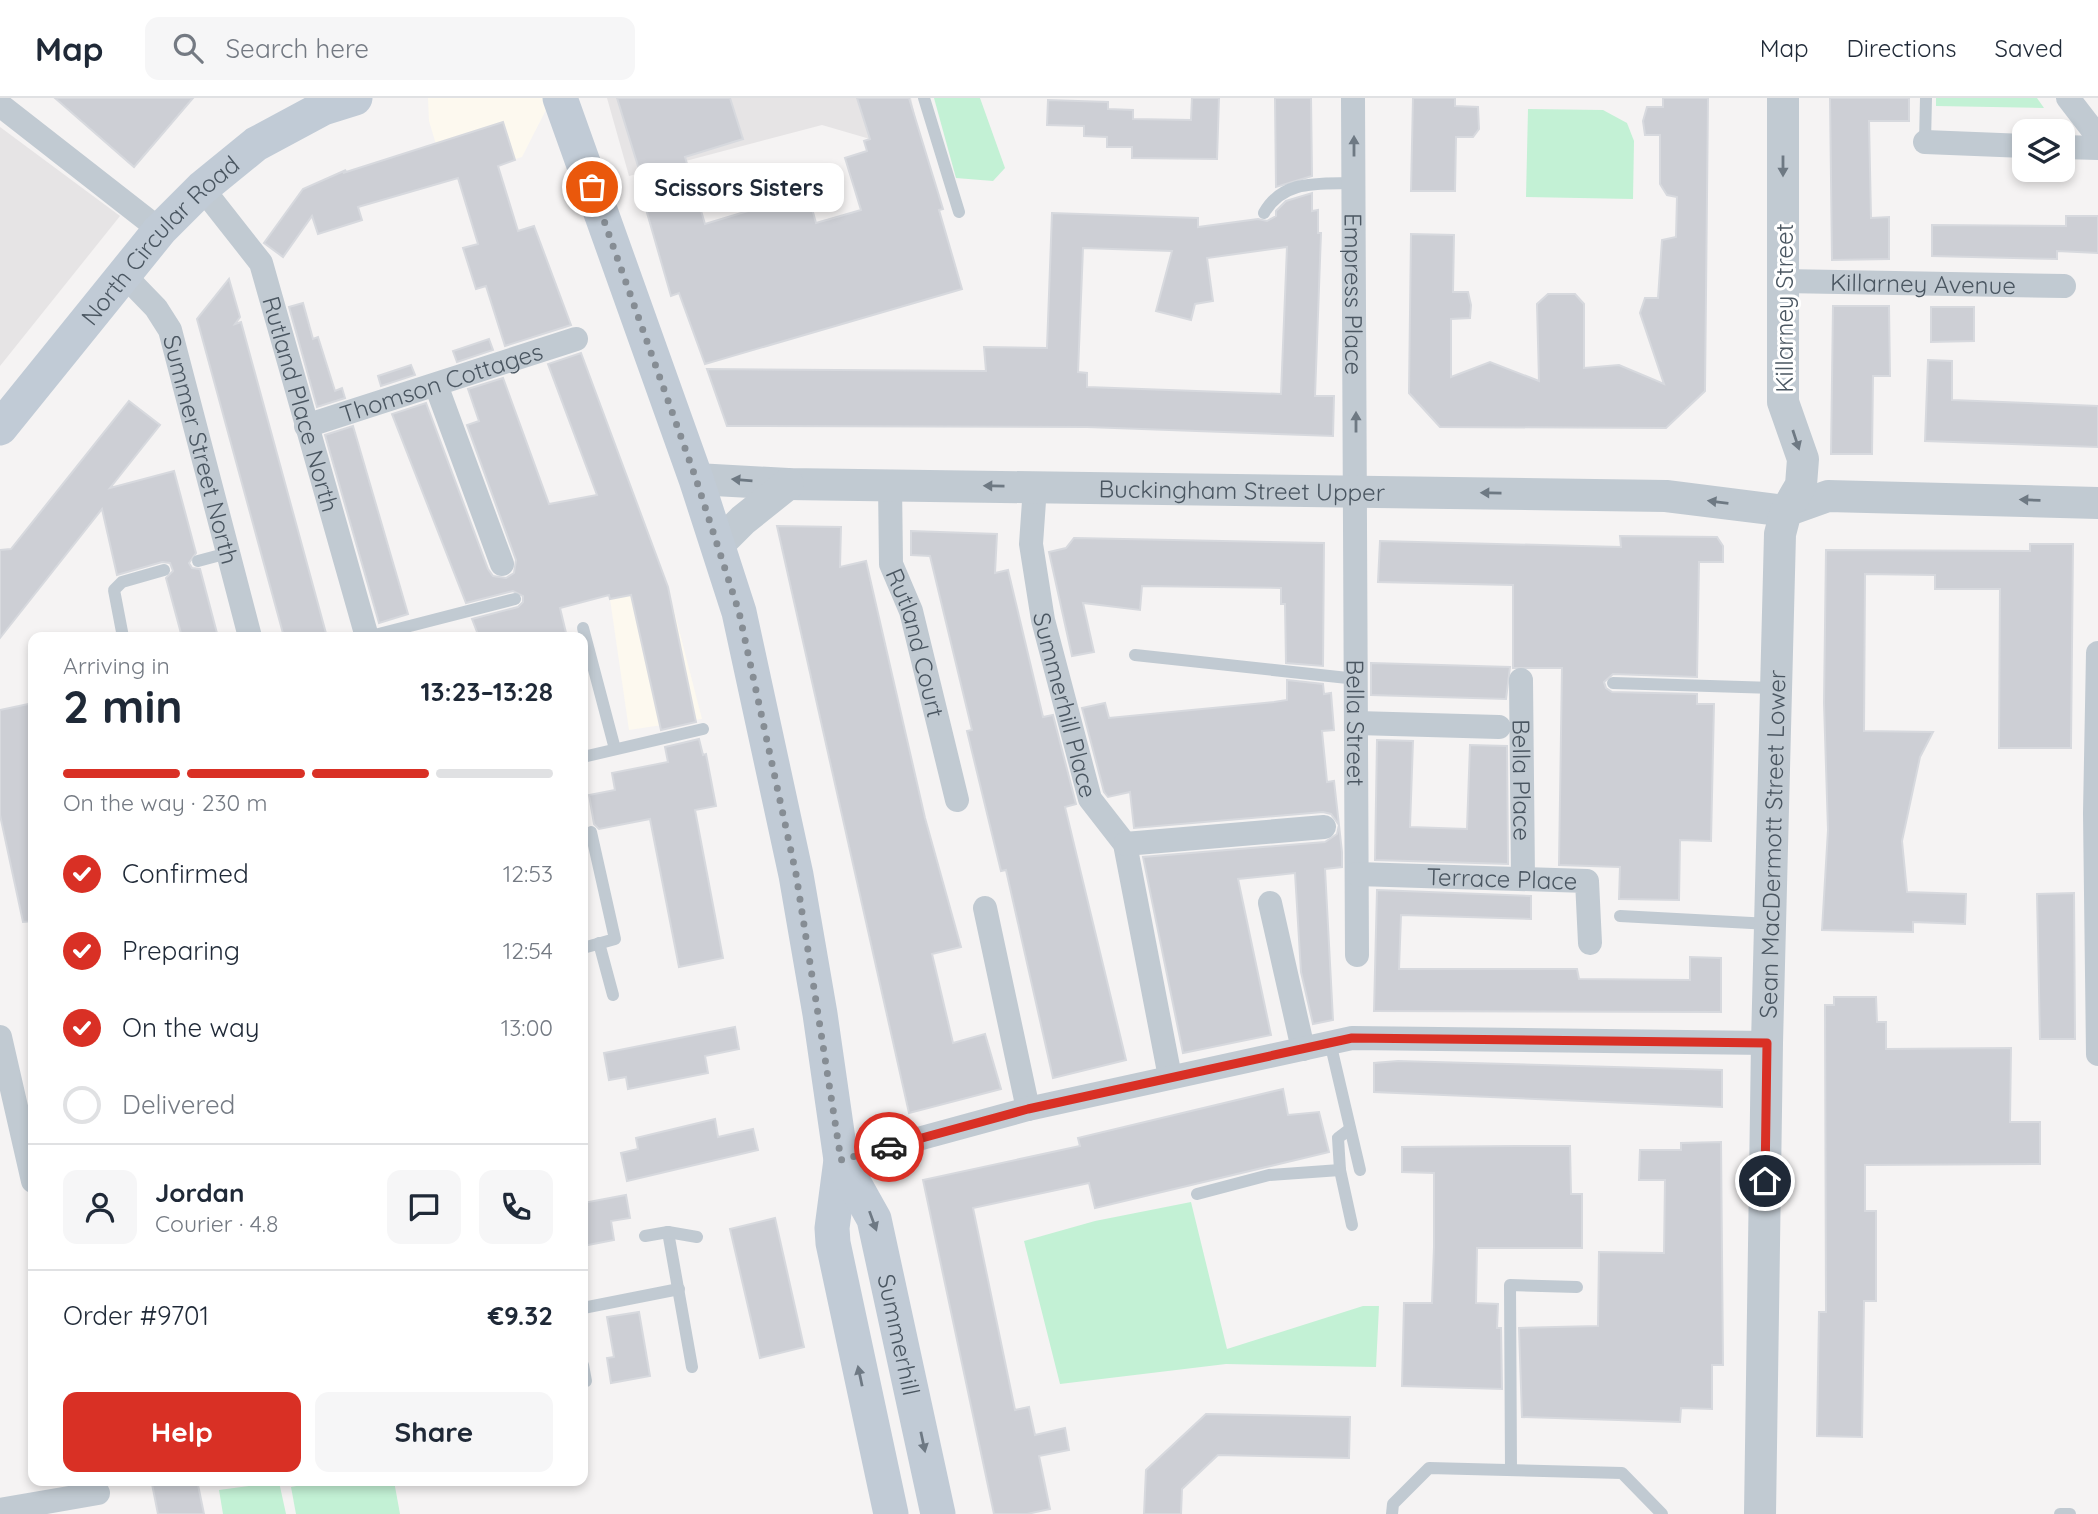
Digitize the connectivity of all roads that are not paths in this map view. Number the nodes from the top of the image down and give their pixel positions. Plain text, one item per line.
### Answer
1 (355, 98) edge
2 (560, 98) edge
3 (924, 98) edge
4 (1353, 98) edge
5 (1783, 98) edge
6 (1926, 98) edge
7 (2068, 98) edge
8 (0, 105) edge
9 (2098, 137) edge
10 (1925, 142) joint
11 (2012, 145) edge
12 (2075, 147) edge
13 (2098, 148) edge
14 (1354, 183) junction
15 (202, 188) junction
16 (959, 212) dead end
17 (1264, 213) dead end
18 (160, 230) junction
19 (125, 276) junction
20 (1783, 281) junction
21 (2064, 286) dead end
22 (576, 339) dead end
23 (436, 385) junction
24 (306, 426) junction
25 (0, 428) edge
26 (696, 479) junction
27 (788, 484) junction
28 (890, 484) junction
29 (1035, 487) junction
30 (1356, 490) junction
31 (2098, 503) edge
32 (1786, 511) junction
33 (718, 545) junction
34 (228, 553) junction
35 (198, 561) dead end
36 (502, 564) dead end
37 (164, 570) dead end
38 (515, 599) dead end
39 (583, 628) dead end
40 (122, 632) edge
41 (249, 632) edge
42 (366, 632) edge
43 (386, 632) edge
44 (584, 632) edge
45 (588, 647) edge
46 (2098, 653) edge
47 (1135, 655) dead end
48 (1357, 679) junction
49 (1521, 680) dead end
50 (1614, 683) dead end
51 (1776, 688) junction
52 (1357, 723) junction
53 (1499, 727) dead end
54 (703, 729) dead end
55 (615, 750) junction
56 (588, 756) edge
57 (957, 800) dead end
58 (1324, 827) dead end
59 (591, 832) dead end
60 (1125, 844) junction
61 (2097, 862) edge
62 (1357, 874) junction
63 (1523, 879) junction
64 (1270, 903) dead end
65 (985, 908) dead end
66 (1620, 916) dead end
67 (1770, 924) junction
68 (599, 943) junction
69 (1590, 943) dead end
70 (588, 946) edge
71 (1357, 955) dead end
72 (613, 995) dead end
73 (0, 1037) edge
74 (1330, 1042) junction
75 (1767, 1043) junction
76 (1303, 1049) junction
77 (2098, 1054) edge
78 (1170, 1077) junction
79 (1028, 1109) junction
80 (1350, 1129) junction
81 (28, 1159) edge
82 (841, 1160) junction
83 (1340, 1170) junction
84 (1360, 1170) dead end
85 (1197, 1194) dead end
86 (1352, 1225) dead end
87 (668, 1232) junction
88 (645, 1236) dead end
89 (697, 1237) dead end
90 (1577, 1287) dead end
91 (679, 1289) junction
92 (588, 1307) edge
93 (692, 1367) dead end
94 (1511, 1470) junction
95 (98, 1496) edge
96 (0, 1510) edge
97 (891, 1514) edge
98 (938, 1514) edge
99 (1392, 1514) edge
100 (1662, 1514) edge
101 (1760, 1514) edge
102 (2060, 1514) edge
103 (2070, 1514) edge

1 - 15 main road, North Circular Road
2 - 26 main road, Summerhill
3 - 16 lane
14 -> 4 street, Empress Place
5 -> 20 street, Killarney Street
6 - 10 lane
7 - 9 street
8 - 18 street
10 - 11 street
12 - 13 street
14 - 17 lane
30 -> 14 street, Empress Place
15 - 18 main road, North Circular Road
15 - 24 street, Rutland Place North
18 - 19 main road, North Circular Road
19 - 25 main road, North Circular Road
19 - 34 street, Summer Street North
20 - 21 street, Killarney Avenue
20 -> 32 street, Killarney Street
22 - 23 street, Thomson Cottages
23 - 24 street, Thomson Cottages
23 - 36 street
24 - 42 street, Rutland Place North
27 -> 26 street, Buckingham Street Upper
26 - 33 main road, Summerhill
27 - 28 street, Buckingham Street Upper
27 - 33 street
29 -> 28 street, Buckingham Street Upper
28 - 57 street, Rutland Court
29 - 30 street, Buckingham Street Upper
29 - 60 street, Summerhill Place
32 -> 30 street, Buckingham Street Upper
30 - 48 street, Bella Street
31 -> 32 street
32 - 51 street, Sean MacDermott Street Lower
33 - 82 main road, Summerhill
34 - 35 lane
34 - 41 street, Summer Street North
37 - 40 lane
38 - 43 lane
39 - 44 lane
45 - 55 lane
46 - 61 street
47 - 48 lane
48 - 52 street, Bella Street
49 - 63 street, Bella Place
50 - 51 lane
51 - 67 street, Sean MacDermott Street Lower
52 - 53 street
52 - 62 street, Bella Street
54 - 55 lane
55 - 56 lane
58 - 60 street
59 - 68 lane
60 - 78 street, Summerhill Place
61 - 77 street
62 - 63 street, Terrace Place
62 - 71 street, Bella Street
63 - 69 street, Terrace Place
64 - 76 street
65 - 79 street
66 - 67 lane
67 - 75 street, Sean MacDermott Street Lower
68 - 70 lane
68 - 72 lane
73 - 81 street
74 - 75 street
74 - 76 street
74 - 80 lane
75 - 101 street, Sean MacDermott Street Lower
76 - 78 street
78 - 79 street
79 - 82 street
80 - 83 lane
80 - 84 lane
97 -> 82 main road, Summerhill
82 -> 98 main road, Summerhill
83 - 85 lane
83 - 86 lane
87 - 88 lane
87 - 89 lane
87 - 91 lane
90 - 94 lane
91 - 92 lane
91 - 93 lane
94 - 99 lane
94 - 100 lane
95 - 96 street
102 - 103 lane

